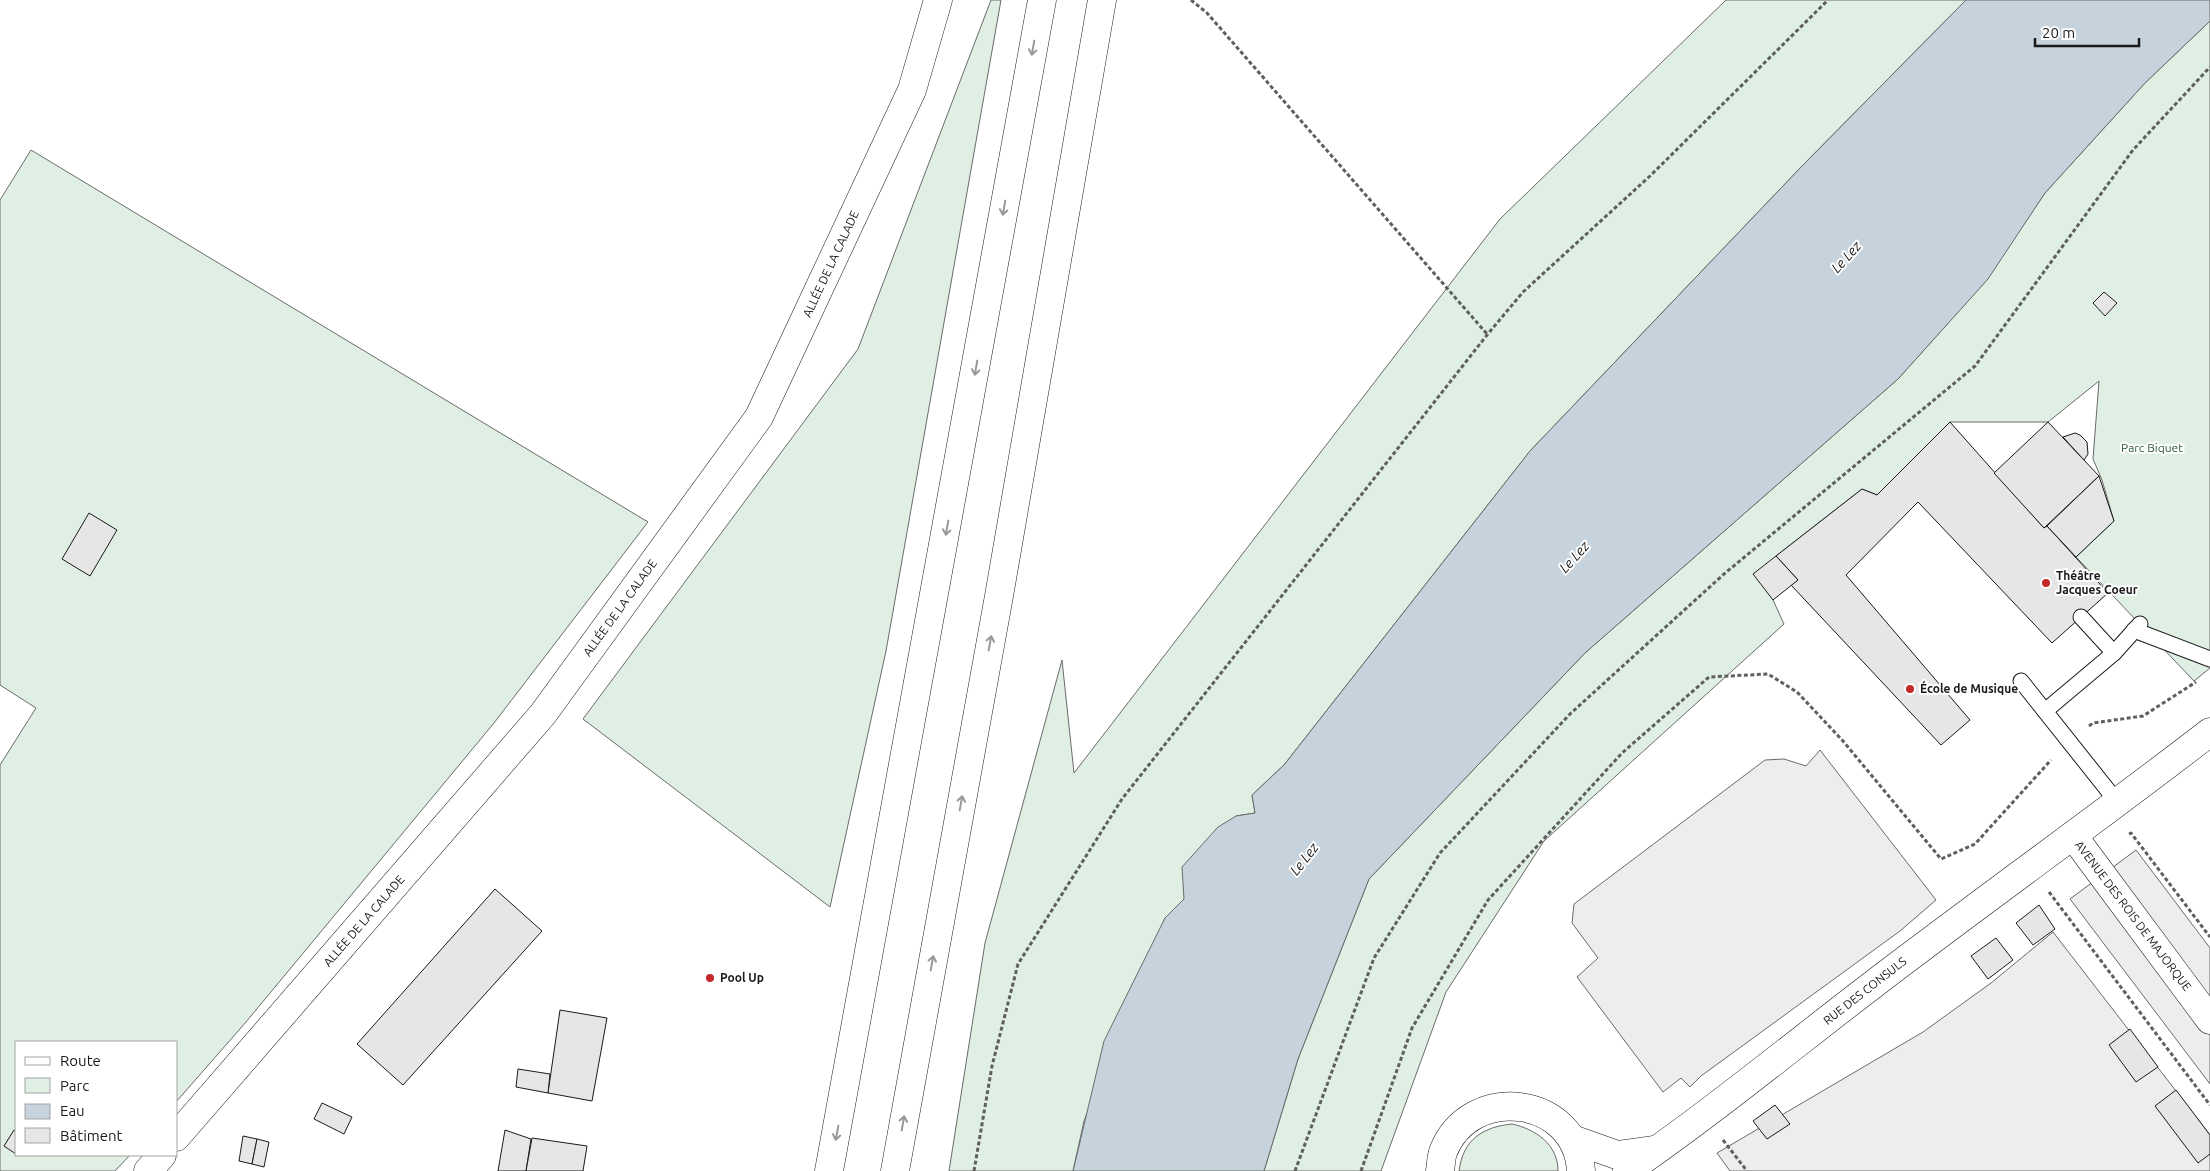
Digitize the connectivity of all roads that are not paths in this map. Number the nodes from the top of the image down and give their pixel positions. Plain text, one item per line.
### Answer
1 (938, 0) edge
2 (1042, 0) edge
3 (1102, 0) edge
4 (2081, 617) dead end
5 (2114, 653) junction
6 (2210, 659) edge
7 (2021, 681) dead end
8 (2045, 711) junction
9 (2210, 733) edge
10 (2109, 810) junction
11 (2074, 837) junction
12 (2210, 1020) edge
13 (178, 1135) edge
14 (1572, 1139) junction
15 (1660, 1148) junction
16 (161, 1156) edge
17 (148, 1171) edge
18 (829, 1171) edge
19 (895, 1171) edge
20 (1440, 1171) edge
21 (1581, 1171) edge
22 (1627, 1171) edge

1 - 13 street, ALLÉE DE LA CALADE
2 -> 18 street
19 -> 3 street
4 - 5 lane
5 - 6 lane
5 - 8 lane
7 - 8 lane
8 - 10 lane
9 - 10 street, RUE DES CONSULS
10 - 11 street, RUE DES CONSULS
11 - 12 street, AVENUE DES ROIS DE MAJORQUE
11 - 15 street, RUE DES CONSULS
14 - 15 street, RUE DES CONSULS
14 - 20 street
14 - 21 street
15 - 22 street, RUE DES CONSULS
16 - 17 street

